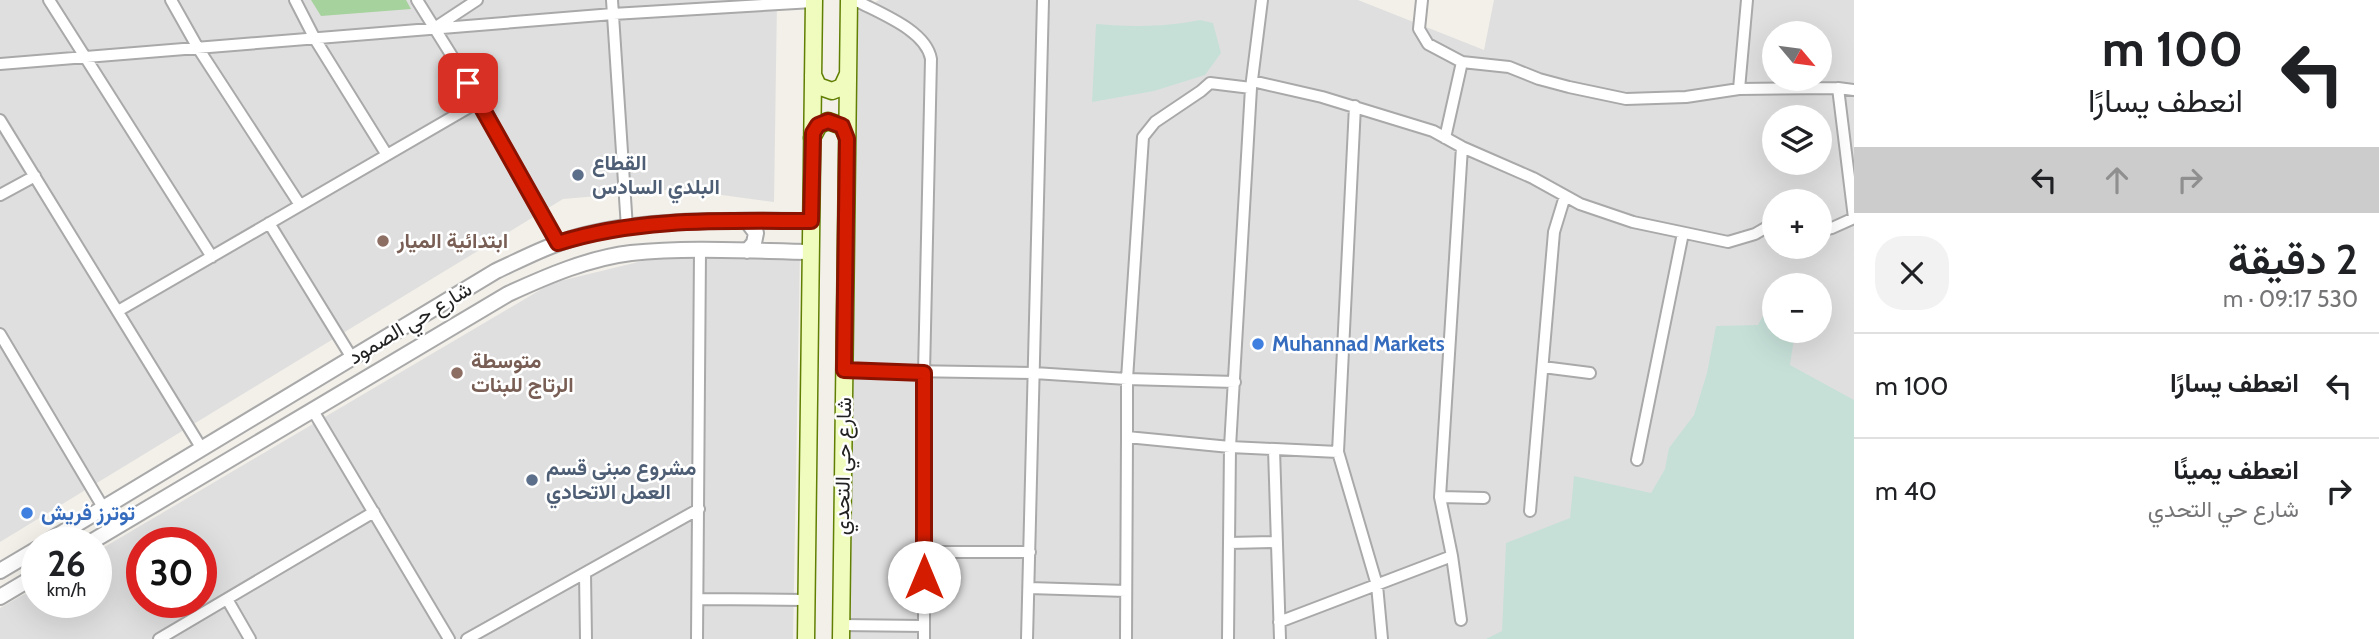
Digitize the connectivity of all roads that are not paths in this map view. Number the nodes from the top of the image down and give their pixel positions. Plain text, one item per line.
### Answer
1 (49, 0) edge
2 (171, 0) edge
3 (295, 0) edge
4 (417, 0) edge
5 (477, 0) edge
6 (612, 0) edge
7 (849, 0) edge
8 (855, 0) edge
9 (1043, 0) edge
10 (1262, 0) edge
11 (1422, 0) edge
12 (1747, 0) edge
13 (813, 1) edge
14 (613, 14) junction
15 (434, 29) junction
16 (315, 38) junction
17 (198, 48) junction
18 (84, 58) junction
19 (1462, 62) junction
20 (0, 64) edge
21 (813, 72) junction
22 (848, 74) junction
23 (1252, 85) junction
24 (1838, 88) junction
25 (1739, 89) junction
26 (1854, 90) edge
27 (480, 100) junction
28 (1355, 107) junction
29 (0, 120) edge
30 (812, 138) junction
31 (1445, 138) junction
32 (847, 139) junction
33 (1462, 148) junction
34 (387, 155) junction
35 (35, 176) junction
36 (0, 195) edge
37 (1565, 195) junction
38 (300, 205) junction
39 (1854, 218) edge
40 (747, 221) junction
41 (811, 221) junction
42 (269, 223) junction
43 (627, 228) junction
44 (1832, 228) edge
45 (1762, 230) edge
46 (1683, 233) junction
47 (558, 243) junction
48 (700, 251) junction
49 (747, 251) junction
50 (811, 252) junction
51 (212, 257) junction
52 (118, 312) junction
53 (0, 334) edge
54 (352, 358) junction
55 (1543, 367) junction
56 (844, 370) junction
57 (924, 373) junction
58 (1034, 373) junction
59 (1590, 373) dead end
60 (1127, 379) junction
61 (1235, 382) junction
62 (285, 400) junction
63 (312, 409) junction
64 (252, 419) junction
65 (294, 420) junction
66 (1128, 437) junction
67 (261, 440) junction
68 (1230, 446) junction
69 (202, 449) junction
70 (1274, 449) junction
71 (1338, 452) junction
72 (1637, 460) dead end
73 (1440, 497) junction
74 (1484, 498) dead end
75 (104, 509) junction
76 (699, 509) junction
77 (1530, 511) dead end
78 (374, 512) junction
79 (73, 527) edge
80 (112, 529) edge
81 (1277, 542) junction
82 (1229, 543) junction
83 (924, 552) junction
84 (1030, 552) junction
85 (1452, 555) junction
86 (21, 556) edge
87 (2, 565) edge
88 (585, 573) junction
89 (21, 585) edge
90 (1377, 585) junction
91 (1029, 588) junction
92 (1126, 591) junction
93 (0, 597) edge
94 (227, 599) junction
95 (698, 599) junction
96 (806, 600) junction
97 (1461, 620) dead end
98 (1279, 621) junction
99 (924, 626) junction
100 (841, 632) edge
101 (159, 639) edge
102 (250, 639) edge
103 (449, 639) edge
104 (467, 639) edge
105 (586, 639) edge
106 (697, 639) edge
107 (806, 639) edge
108 (924, 639) edge
109 (1027, 639) edge
110 (1126, 639) edge
111 (1228, 639) edge
112 (1280, 639) edge
113 (1382, 639) edge

1 - 18 street
2 - 17 street
3 - 16 street
4 - 15 street
5 - 15 street
6 - 14 street
7 - 22 main road, شارع حي التحدي
8 - 57 street
9 - 58 street
10 - 23 street
11 - 19 street
12 - 25 street
13 - 14 street
13 - 21 main road, شارع حي التحدي
14 - 15 street
14 - 43 street
15 - 16 street
15 - 27 street
16 - 17 street
16 - 34 street
17 - 18 street
17 - 38 street
18 - 20 street
18 - 51 street
19 - 25 street
19 - 31 street
21 - 22 main road
21 - 30 main road, شارع حي التحدي
22 - 32 main road, شارع حي التحدي
23 - 28 street
23 - 60 street
23 - 61 street
24 - 25 street
24 - 26 street
24 - 39 street
27 - 34 street
27 - 47 street
28 - 31 street
28 - 71 street
29 - 35 street
30 - 32 main road
30 - 41 main road, شارع حي التحدي
31 - 33 street
32 - 56 main road, شارع حي التحدي
33 - 37 street
33 - 73 street
34 - 38 street
35 - 36 street
35 - 52 street
37 - 46 street
37 - 55 street
38 - 42 street
39 - 44 street
40 - 41 street, شارع حي الصمود
40 - 43 street, شارع حي الصمود
40 - 49 street
41 - 50 main road, شارع حي التحدي
42 - 51 street
42 - 54 street
43 - 47 street, شارع حي الصمود
45 - 46 street
46 - 72 street
47 - 54 street, شارع حي الصمود
48 - 49 street
48 - 63 street
48 - 76 street
49 - 50 street
50 - 96 main road, شارع حي التحدي
51 - 52 street
52 - 69 street
53 - 75 street
54 - 62 street, شارع حي الصمود
55 - 59 street
55 - 77 street
56 - 57 street
56 - 100 main road, شارع حي التحدي
57 - 58 street
57 - 83 street
58 - 60 street
58 - 84 street
60 - 61 street
60 - 66 street
61 - 68 street
62 - 64 street, شارع حي الصمود
62 - 65 street
63 - 65 street
63 - 78 street
64 - 67 street
64 - 69 street, شارع حي الصمود
65 - 67 street
66 - 68 street
66 - 92 street
67 - 80 street
68 - 70 street
68 - 82 street
69 - 75 street, شارع حي الصمود
70 - 71 street
70 - 81 street
71 - 90 street
73 - 74 street
73 - 85 street
75 - 79 street, شارع حي الصمود
76 - 88 street
76 - 95 street
78 - 94 street
78 - 103 street
81 - 82 street
81 - 98 street
82 - 111 street
83 - 84 street
83 - 99 street
84 - 91 street
85 - 90 street
85 - 97 street
86 - 87 street
88 - 104 street
88 - 105 street
89 - 93 street
90 - 98 street
90 - 113 street
91 - 92 street
91 - 109 street
92 - 110 street
94 - 101 street
94 - 102 street
95 - 96 street
95 - 106 street
96 - 107 main road, شارع حي التحدي
98 - 112 street
99 - 100 street
99 - 108 street

